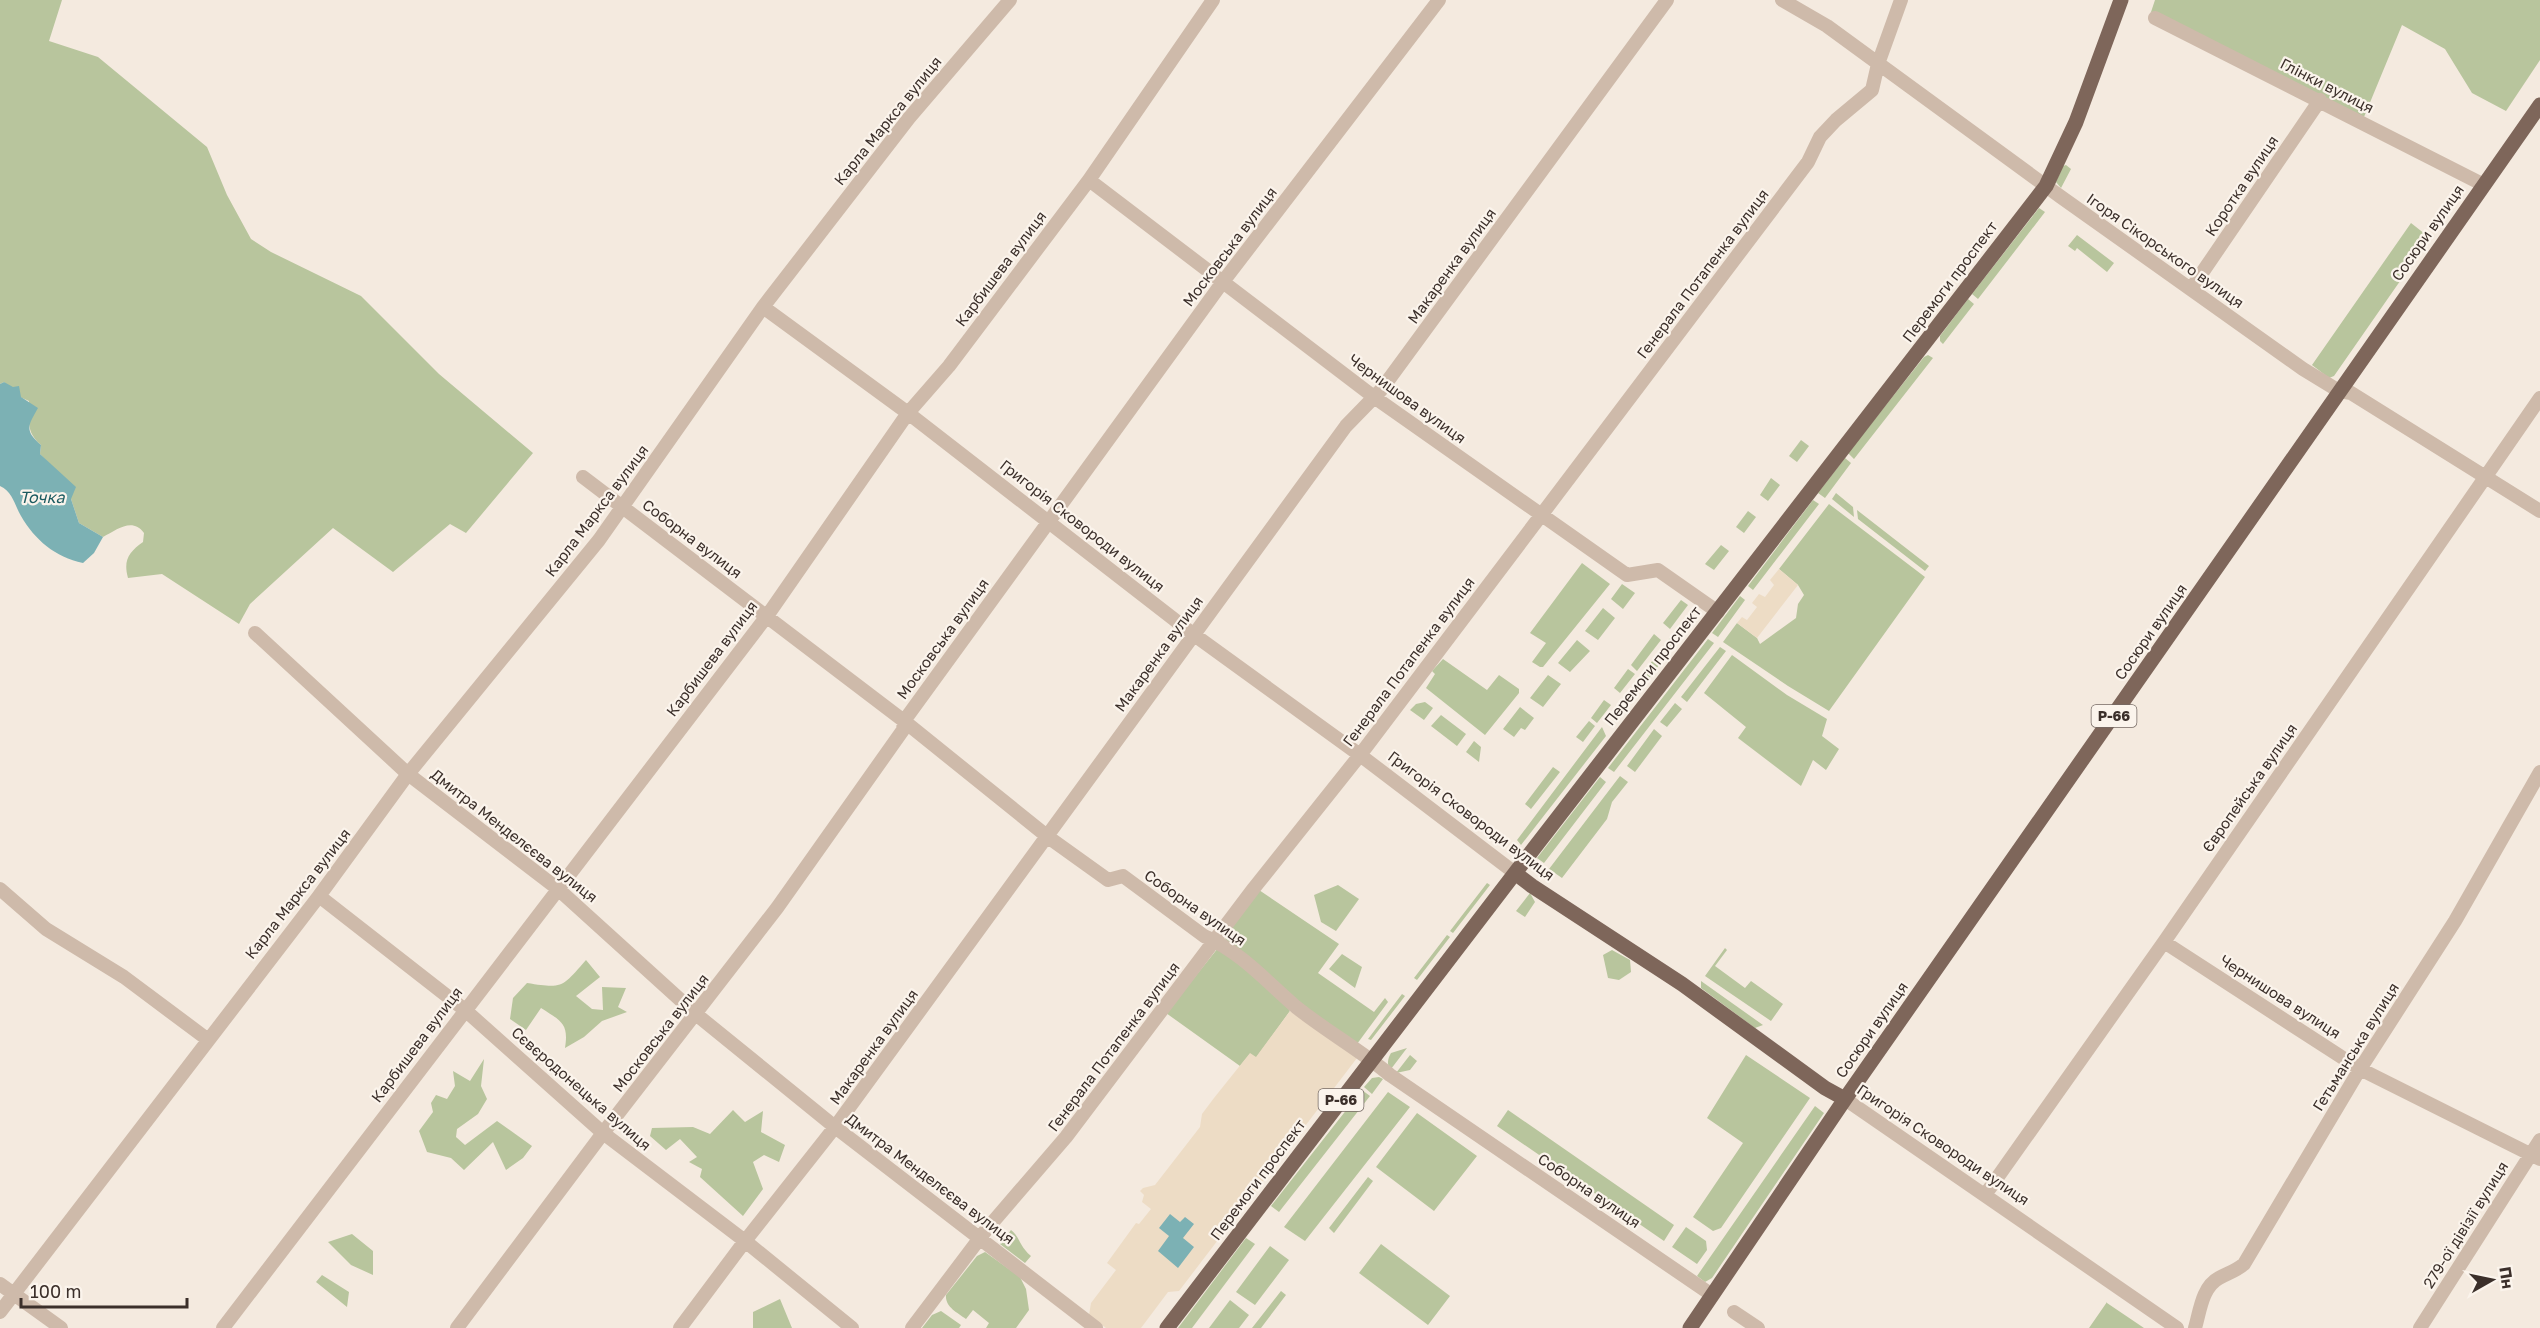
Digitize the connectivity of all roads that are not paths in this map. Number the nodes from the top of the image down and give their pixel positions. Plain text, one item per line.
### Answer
1 (1010, 0) edge
2 (1213, 0) edge
3 (1439, 0) edge
4 (1667, 0) edge
5 (1782, 0) edge
6 (1901, 0) edge
7 (2121, 0) edge
8 (2155, 18) dead end
9 (1878, 64) junction
10 (2320, 100) junction
11 (2540, 105) edge
12 (1089, 180) junction
13 (2484, 185) junction
14 (2046, 186) junction
15 (1222, 283) junction
16 (2191, 289) junction
17 (763, 308) junction
18 (2339, 391) junction
19 (1374, 397) junction
20 (2540, 398) edge
21 (908, 413) junction
22 (2487, 476) junction
23 (583, 477) dead end
24 (623, 508) junction
25 (2540, 511) edge
26 (1540, 515) junction
27 (1049, 523) junction
28 (1718, 612) junction
29 (766, 616) junction
30 (255, 633) dead end
31 (1193, 634) junction
32 (904, 721) junction
33 (1360, 755) junction
34 (2540, 772) edge
35 (408, 774) junction
36 (1048, 837) junction
37 (1515, 873) junction
38 (0, 889) edge
39 (558, 889) junction
40 (319, 896) junction
41 (1215, 941) junction
42 (2164, 942) junction
43 (465, 1010) junction
44 (697, 1015) junction
45 (207, 1039) junction
46 (1372, 1060) junction
47 (2360, 1069) junction
48 (1845, 1099) junction
49 (836, 1127) junction
50 (603, 1133) junction
51 (2540, 1140) edge
52 (2535, 1156) edge
53 (1985, 1195) junction
54 (981, 1237) junction
55 (745, 1241) junction
56 (0, 1284) edge
57 (13, 1294) junction
58 (1712, 1295) junction
59 (0, 1312) edge
60 (1734, 1312) dead end
61 (62, 1328) edge
62 (223, 1328) edge
63 (457, 1328) edge
64 (680, 1328) edge
65 (852, 1328) edge
66 (912, 1328) edge
67 (1096, 1328) edge
68 (1167, 1328) edge
69 (1690, 1328) edge
70 (1758, 1328) edge
71 (2177, 1328) edge
72 (2195, 1328) edge
73 (2420, 1328) edge

1 - 17 street, Карла Маркса вулиця
2 - 12 street, Карбишева вулиця
3 - 15 street, Московська вулиця
4 - 19 street, Макаренка вулиця
5 - 9 street, Ігоря Сікорського вулиця
6 - 9 street, Генерала Потапенка вулиця
7 - 14 main road, Перемоги проспект / Р-66
8 - 10 street, Глінки вулиця
9 - 14 street, Ігоря Сікорського вулиця
9 - 26 street, Генерала Потапенка вулиця
10 - 13 street, Глінки вулиця
10 - 16 street, Коротка вулиця
11 - 13 main road, Сосюри вулиця / Р-66
12 - 15 street, Чернишова вулиця
12 - 21 street, Карбишева вулиця
13 - 18 main road, Сосюри вулиця / Р-66
14 - 16 street, Ігоря Сікорського вулиця
14 - 28 main road, Перемоги проспект / Р-66
15 - 19 street, Чернишова вулиця
15 - 27 street, Московська вулиця
16 - 18 street, Ігоря Сікорського вулиця
17 - 21 street, Григорія Сковороди вулиця
17 - 24 street, Карла Маркса вулиця
18 - 22 street, Ігоря Сікорського вулиця
18 - 48 main road, Сосюри вулиця / Р-66
19 - 26 street, Чернишова вулиця
19 - 31 street, Макаренка вулиця
20 - 22 street, Європейська вулиця
21 - 27 street, Григорія Сковороди вулиця
21 - 29 street, Карбишева вулиця
22 - 25 street, Ігоря Сікорського вулиця
22 - 42 street, Європейська вулиця
23 - 24 street, Соборна вулиця
24 - 29 street, Соборна вулиця
24 - 35 street, Карла Маркса вулиця
26 - 28 street, Чернишова вулиця
26 - 33 street, Генерала Потапенка вулиця
27 - 31 street, Григорія Сковороди вулиця
27 - 32 street, Московська вулиця
28 - 37 main road, Перемоги проспект / Р-66
29 - 32 street, Соборна вулиця
29 - 39 street, Карбишева вулиця
30 - 35 street, Дмитра Менделєєва вулиця
31 - 33 street, Григорія Сковороди вулиця
31 - 36 street, Макаренка вулиця
32 - 36 street, Соборна вулиця
32 - 44 street, Московська вулиця
33 - 37 street, Григорія Сковороди вулиця
33 - 41 street, Генерала Потапенка вулиця
34 - 47 street, Гетьманська вулиця
35 - 39 street, Дмитра Менделєєва вулиця
35 - 40 street, Карла Маркса вулиця
36 - 41 street, Соборна вулиця
36 - 49 street, Макаренка вулиця
37 - 46 main road, Перемоги проспект / Р-66
37 - 48 main road, Григорія Сковороди вулиця
38 - 45 street
39 - 43 street, Карбишева вулиця
39 - 44 street, Дмитра Менделєєва вулиця
40 - 43 street, Сєвєродонецька вулиця
40 - 45 street, Карла Маркса вулиця
41 - 46 street, Соборна вулиця
41 - 54 street, Генерала Потапенка вулиця
42 - 47 street, Чернишова вулиця
42 - 53 street, Європейська вулиця
43 - 50 street, Сєвєродонецька вулиця
43 - 62 street, Карбишева вулиця
44 - 49 street, Дмитра Менделєєва вулиця
44 - 50 street, Московська вулиця
45 - 57 street, Карла Маркса вулиця
46 - 58 street, Соборна вулиця
46 - 68 main road, Перемоги проспект / Р-66
47 - 52 street, Чернишова вулиця
47 - 72 street, Гетьманська вулиця
48 - 53 street, Григорія Сковороди вулиця
48 - 58 main road, Сосюри вулиця / Р-66
49 - 54 street, Дмитра Менделєєва вулиця
49 - 55 street, Макаренка вулиця
50 - 55 street, Сєвєродонецька вулиця
50 - 63 street, Московська вулиця
51 - 52 street, 279-ої дівізії вулиця
52 - 73 street, 279-ої дівізії вулиця
53 - 71 street, Григорія Сковороди вулиця
54 - 66 street, Генерала Потапенка вулиця
54 - 67 street, Дмитра Менделєєва вулиця
55 - 64 street, Макаренка вулиця
55 - 65 street, Сєвєродонецька вулиця
56 - 57 street
57 - 59 street, Карла Маркса вулиця
57 - 61 street
58 - 69 main road, Сосюри вулиця / Р-66
60 - 70 street

